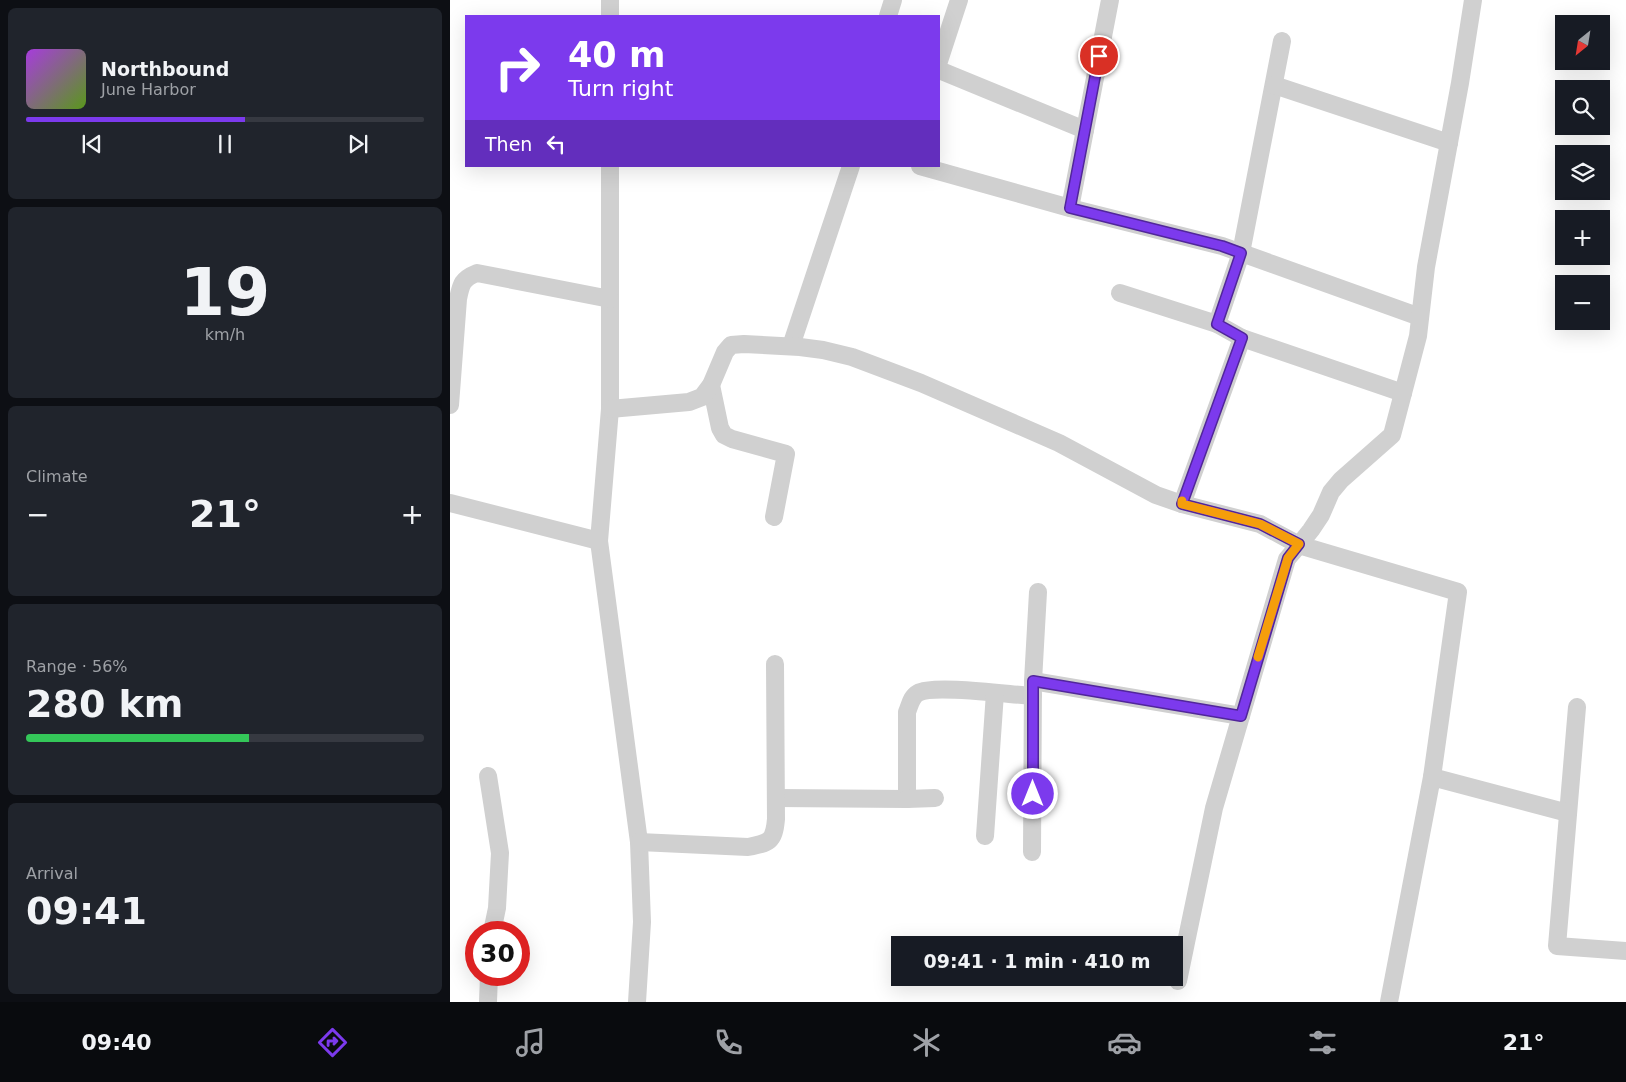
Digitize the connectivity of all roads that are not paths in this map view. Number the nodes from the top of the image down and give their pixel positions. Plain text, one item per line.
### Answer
1 (610, 0) edge
2 (893, 0) edge
3 (959, 0) edge
4 (1110, 0) edge
5 (1473, 0) edge
6 (610, 15) edge
7 (888, 15) edge
8 (1282, 41) dead end
9 (940, 58) edge
10 (940, 70) edge
11 (1274, 85) junction
12 (1085, 130) junction
13 (1449, 143) junction
14 (610, 167) edge
15 (851, 167) edge
16 (924, 167) edge
17 (1070, 208) junction
18 (1241, 253) junction
19 (1120, 293) dead end
20 (610, 299) junction
21 (1420, 316) junction
22 (1217, 324) junction
23 (1242, 338) junction
24 (792, 346) junction
25 (711, 385) junction
26 (1403, 393) junction
27 (450, 405) edge
28 (610, 409) junction
29 (450, 503) edge
30 (1182, 504) junction
31 (774, 517) dead end
32 (599, 541) junction
33 (1299, 544) junction
34 (1038, 592) dead end
35 (775, 664) dead end
36 (1033, 689) junction
37 (995, 693) junction
38 (1577, 707) dead end
39 (1241, 716) junction
40 (488, 776) dead end
41 (1432, 777) junction
42 (776, 798) junction
43 (935, 798) dead end
44 (907, 799) junction
45 (1568, 813) junction
46 (985, 836) dead end
47 (639, 842) junction
48 (1032, 852) dead end
49 (494, 921) edge
50 (1626, 951) edge
51 (1183, 957) edge
52 (489, 986) edge
53 (488, 1002) edge
54 (637, 1002) edge
55 (1390, 1002) edge

1 - 6 street
2 - 7 street
3 - 9 street
4 - 12 street
5 - 13 street
8 - 11 street
10 - 12 street
11 - 13 street
11 - 18 street
12 - 17 street
13 - 21 street
14 - 20 street
15 - 24 street
16 - 17 street
17 - 18 street
18 - 21 street
18 - 22 street
19 - 22 street
20 - 27 street
20 - 28 street
21 - 26 street
22 - 23 street
23 - 26 street
23 - 30 street
24 - 25 street
24 - 30 street
25 - 28 street
25 - 31 street
26 - 33 street
28 - 32 street
29 - 32 street
30 - 33 street
32 - 47 street
33 - 39 street
33 - 41 street
34 - 36 street
35 - 42 street
36 - 37 street
36 - 39 street
36 - 48 street
37 - 44 street
37 - 46 street
38 - 45 street
39 - 51 street
40 - 49 street
41 - 45 street
41 - 55 street
42 - 44 street
42 - 47 street
43 - 44 street
45 - 50 street
47 - 54 street
52 - 53 street

